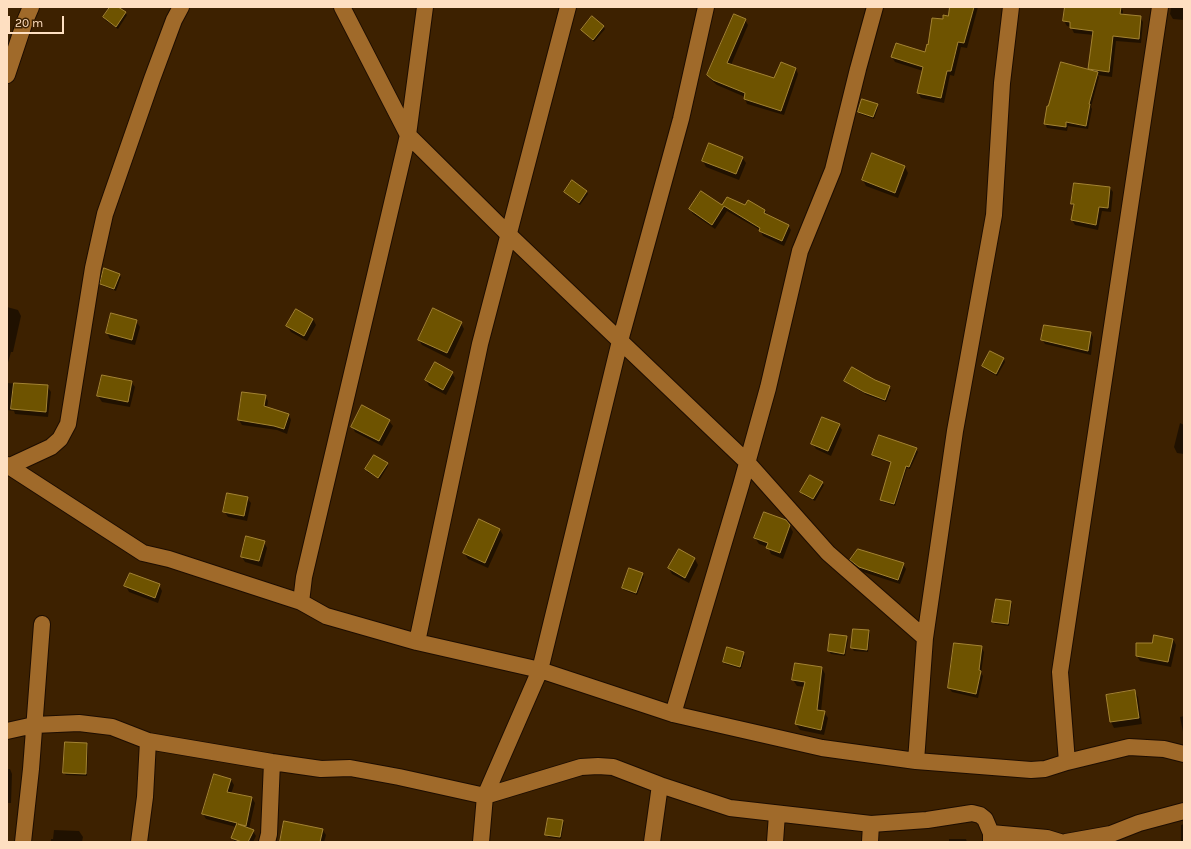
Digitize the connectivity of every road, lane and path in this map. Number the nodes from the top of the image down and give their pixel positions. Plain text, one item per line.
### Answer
1 (31, 7) edge
2 (181, 7) edge
3 (342, 7) edge
4 (425, 7) edge
5 (568, 7) edge
6 (706, 7) edge
7 (876, 7) edge
8 (1010, 7) edge
9 (1160, 7) edge
10 (7, 75) edge
11 (408, 135) junction
12 (508, 234) junction
13 (620, 341) junction
14 (747, 462) junction
15 (8, 465) edge
16 (301, 602) junction
17 (42, 624) dead end
18 (925, 638) junction
19 (417, 642) junction
20 (540, 670) junction
21 (673, 714) junction
22 (34, 725) junction
23 (7, 731) edge
24 (148, 741) junction
25 (1184, 754) edge
26 (916, 761) junction
27 (272, 762) junction
28 (1067, 762) junction
29 (660, 785) junction
30 (485, 796) junction
31 (1184, 811) edge
32 (777, 814) junction
33 (871, 824) junction
34 (991, 837) edge
35 (1111, 838) edge
36 (23, 842) edge
37 (139, 842) edge
38 (267, 842) edge
39 (481, 842) edge
40 (652, 842) edge
41 (775, 842) edge
42 (870, 842) edge
43 (1060, 842) edge
44 (1066, 842) edge

1 - 10 street
2 - 15 street
3 - 11 street
4 - 11 street
5 - 12 street
6 - 13 street
7 - 14 street
8 - 18 street
9 - 28 street
11 - 12 street
11 - 16 street
12 - 13 street
12 - 19 street
13 - 14 street
13 - 20 street
14 - 18 street
14 - 21 street
15 - 16 street
16 - 19 street
17 - 22 street
18 - 26 street
19 - 20 street
20 - 21 street
20 - 30 street
21 - 26 street
22 - 23 street
22 - 24 street
22 - 36 street
24 - 27 street
24 - 37 street
25 - 28 street
26 - 28 street
27 - 30 street
27 - 38 street
29 - 30 street
29 - 32 street
29 - 40 street
30 - 39 street
31 - 35 street
32 - 33 street
32 - 41 street
33 - 34 street
33 - 42 street
34 - 43 street
35 - 44 street

